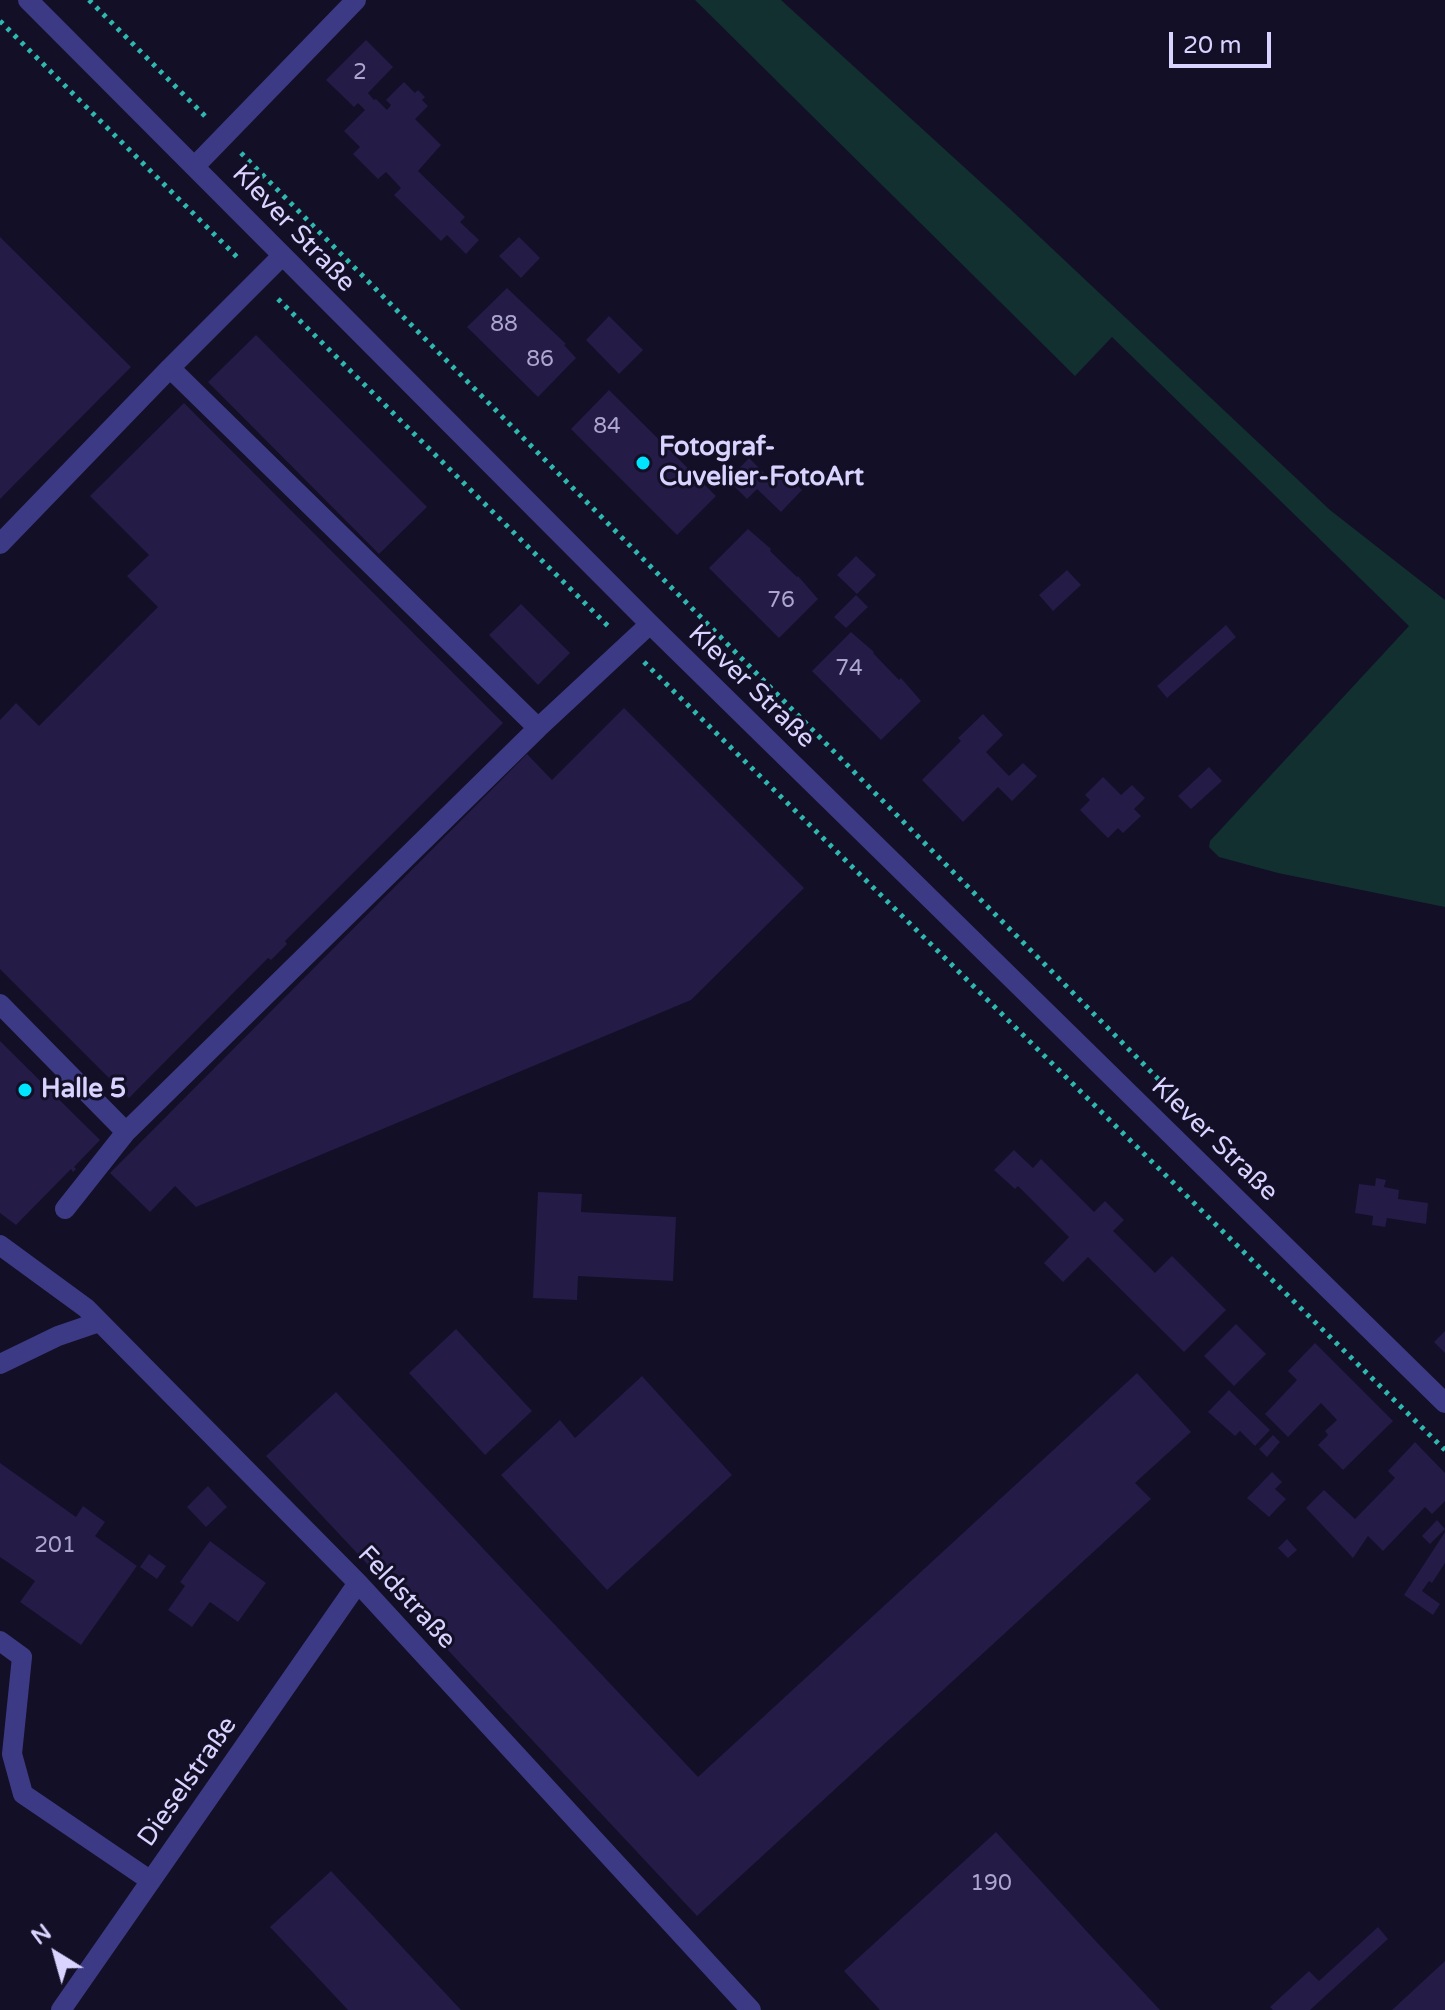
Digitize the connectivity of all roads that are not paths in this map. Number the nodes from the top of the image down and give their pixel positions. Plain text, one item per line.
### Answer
1 (28, 0) edge
2 (356, 0) edge
3 (196, 165) junction
4 (282, 256) junction
5 (170, 368) junction
6 (0, 544) edge
7 (650, 624) junction
8 (538, 728) junction
9 (0, 1004) edge
10 (126, 1132) junction
11 (65, 1209) dead end
12 (0, 1245) edge
13 (99, 1322) junction
14 (0, 1364) edge
15 (1445, 1403) edge
16 (358, 1583) junction
17 (0, 1641) edge
18 (151, 1881) junction
19 (61, 2010) edge
20 (751, 2010) edge

1 - 3 street, Klever Straße
2 - 3 street
3 - 4 street, Klever Straße
4 - 5 street
4 - 7 street, Klever Straße
5 - 6 street
5 - 8 street
7 - 8 street
7 - 15 street, Klever Straße
8 - 10 street
9 - 10 street
10 - 11 street
12 - 13 street, Feldstraße
13 - 14 street
13 - 16 street, Feldstraße
16 - 18 street, Dieselstraße
16 - 20 street, Feldstraße
17 - 18 street
18 - 19 street, Dieselstraße

